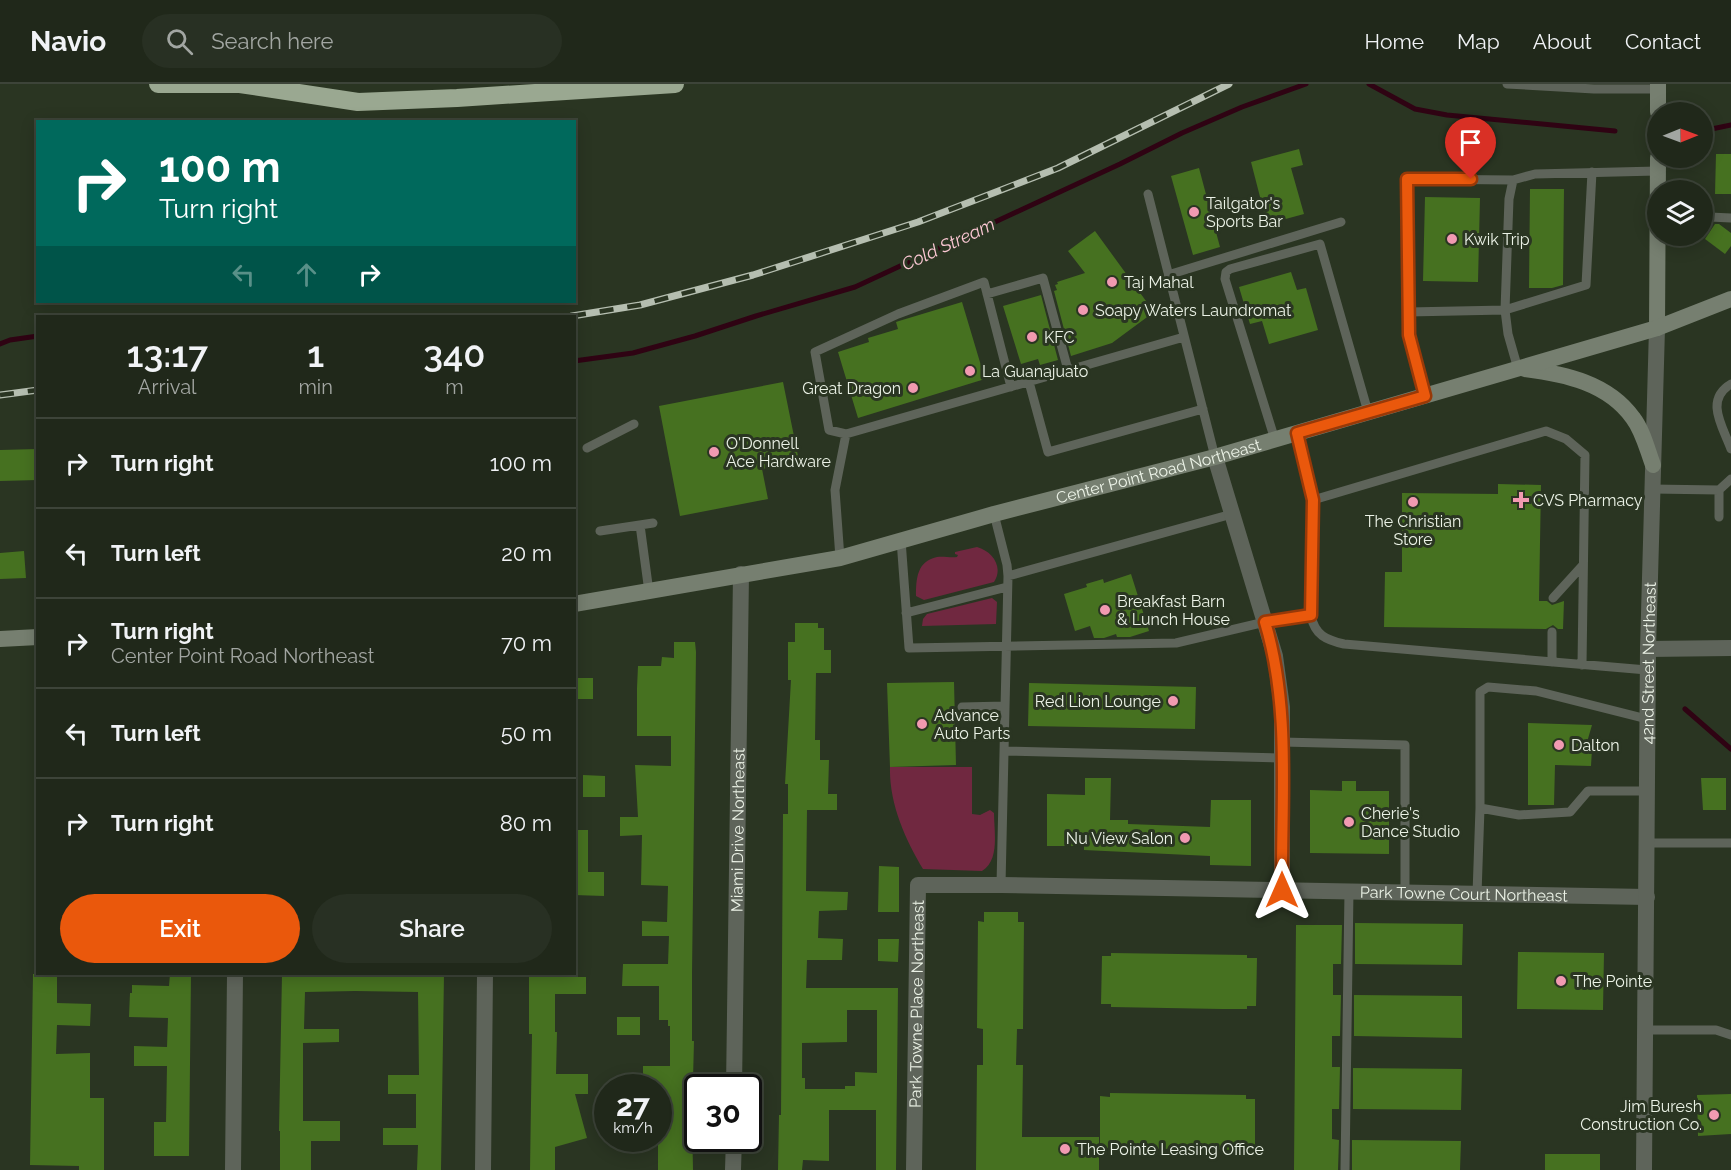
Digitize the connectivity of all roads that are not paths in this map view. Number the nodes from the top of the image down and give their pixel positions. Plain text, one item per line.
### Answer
1 (158, 84) edge
2 (240, 84) edge
3 (248, 84) edge
4 (675, 84) edge
5 (1507, 84) edge
6 (1658, 87) edge
7 (1647, 165) edge
8 (1592, 172) junction
9 (1513, 180) junction
10 (1148, 194) dead end
11 (1713, 217) edge
12 (1731, 218) edge
13 (1341, 222) dead end
14 (1657, 246) edge
15 (1168, 275) junction
16 (987, 294) junction
17 (1731, 300) edge
18 (1505, 310) junction
19 (1408, 312) junction
20 (1657, 328) junction
21 (1185, 337) junction
22 (1518, 369) junction
23 (1068, 370) junction
24 (1029, 382) junction
25 (1731, 384) edge
26 (1011, 387) junction
27 (1425, 396) junction
28 (1203, 409) junction
29 (1368, 412) junction
30 (634, 424) dead end
31 (1297, 433) junction
32 (846, 434) junction
33 (1275, 440) junction
34 (587, 448) dead end
35 (1731, 449) edge
36 (1215, 457) junction
37 (1653, 465) junction
38 (1731, 479) edge
39 (1652, 489) junction
40 (1719, 490) junction
41 (1313, 500) junction
42 (994, 514) junction
43 (1232, 514) junction
44 (1719, 517) dead end
45 (653, 523) dead end
46 (640, 525) junction
47 (600, 531) dead end
48 (901, 540) junction
49 (840, 558) junction
50 (1583, 565) junction
51 (741, 574) junction
52 (1008, 576) junction
53 (1007, 587) junction
54 (649, 592) junction
55 (1553, 598) dead end
56 (576, 604) edge
57 (906, 613) junction
58 (1311, 615) junction
59 (1265, 622) junction
60 (1552, 632) dead end
61 (36, 637) edge
62 (0, 639) edge
63 (1005, 645) junction
64 (1731, 648) edge
65 (1648, 649) junction
66 (1552, 662) junction
67 (1582, 665) junction
68 (1647, 670) junction
69 (1005, 706) junction
70 (962, 707) dead end
71 (1647, 719) junction
72 (1282, 750) junction
73 (1005, 751) junction
74 (1647, 791) junction
75 (1480, 808) junction
76 (1647, 843) junction
77 (1731, 843) edge
78 (1001, 885) junction
79 (1282, 890) junction
80 (1348, 891) junction
81 (1405, 892) junction
82 (1477, 894) junction
83 (1647, 897) junction
84 (235, 975) edge
85 (485, 975) edge
86 (1645, 1030) junction
87 (1731, 1035) edge
88 (734, 1074) edge
89 (734, 1152) edge
90 (1345, 1169) edge
91 (233, 1170) edge
92 (483, 1170) edge
93 (733, 1170) edge
94 (914, 1170) edge
95 (1644, 1170) edge

1 - 2 highway
2 - 3 highway
2 - 4 highway
5 - 6 lane
7 - 8 lane
8 - 9 lane
8 - 18 lane
9 - 18 lane
9 - 19 lane
10 - 15 lane
11 - 12 lane
13 - 15 lane
14 - 20 main road, 42nd Street Northeast
15 - 21 lane
16 - 23 lane
16 - 26 lane
16 - 32 lane
17 - 20 main road, Center Point Road Northeast
18 - 19 lane
18 - 22 lane
19 - 27 lane
20 - 22 main road, Center Point Road Northeast
20 - 37 street, 42nd Street Northeast
21 - 23 lane
21 - 28 lane
22 - 27 main road, Center Point Road Northeast
22 - 37 main road
23 - 24 lane
24 - 26 lane
24 - 28 lane
25 - 35 lane
26 - 32 lane
27 - 29 main road, Center Point Road Northeast
28 - 36 lane
29 - 31 main road, Center Point Road Northeast
29 - 33 lane
30 - 34 lane
31 - 33 main road, Center Point Road Northeast
31 - 41 lane
32 - 49 lane
33 - 36 main road, Center Point Road Northeast
36 - 42 main road, Center Point Road Northeast
36 - 43 street
37 - 39 street, 42nd Street Northeast
38 - 40 lane
39 - 40 lane
39 - 65 street, 42nd Street Northeast
40 - 44 lane
41 - 50 lane
41 - 58 lane
42 - 48 main road, Center Point Road Northeast
42 - 52 lane
43 - 52 lane
43 - 59 street
45 - 46 lane
46 - 47 lane
46 - 54 lane
48 - 49 main road, Center Point Road Northeast
48 - 57 lane
49 - 51 main road, Center Point Road Northeast
50 - 55 lane
50 - 67 lane
51 - 54 main road, Center Point Road Northeast
51 - 88 street, Miami Drive Northeast
52 - 53 lane
53 - 57 lane
53 - 63 lane
54 - 56 main road, Center Point Road Northeast
57 - 63 lane
58 - 59 lane
58 - 66 lane
59 - 63 lane
59 - 72 street
60 - 66 lane
61 - 62 main road
63 - 69 lane
64 - 65 street
65 - 68 street, 42nd Street Northeast
66 - 67 lane
67 - 68 lane
68 - 71 street, 42nd Street Northeast
69 - 70 lane
69 - 73 lane
71 - 74 street, 42nd Street Northeast
71 - 75 lane
72 - 73 lane
72 - 79 street
72 - 81 lane
73 - 78 lane
74 - 75 lane
74 - 76 street, 42nd Street Northeast
75 - 82 lane
76 - 77 lane
76 - 83 street, 42nd Street Northeast
78 - 79 street, Park Towne Court Northeast
78 - 94 street, Park Towne Place Northeast
79 - 80 street, Park Towne Court Northeast
80 - 81 street, Park Towne Court Northeast
80 - 90 lane
81 - 82 street, Park Towne Court Northeast
82 - 83 street, Park Towne Court Northeast
83 - 86 street, 42nd Street Northeast
84 - 91 street
85 - 92 street
86 - 87 lane
86 - 95 street, 42nd Street Northeast
89 - 93 street

